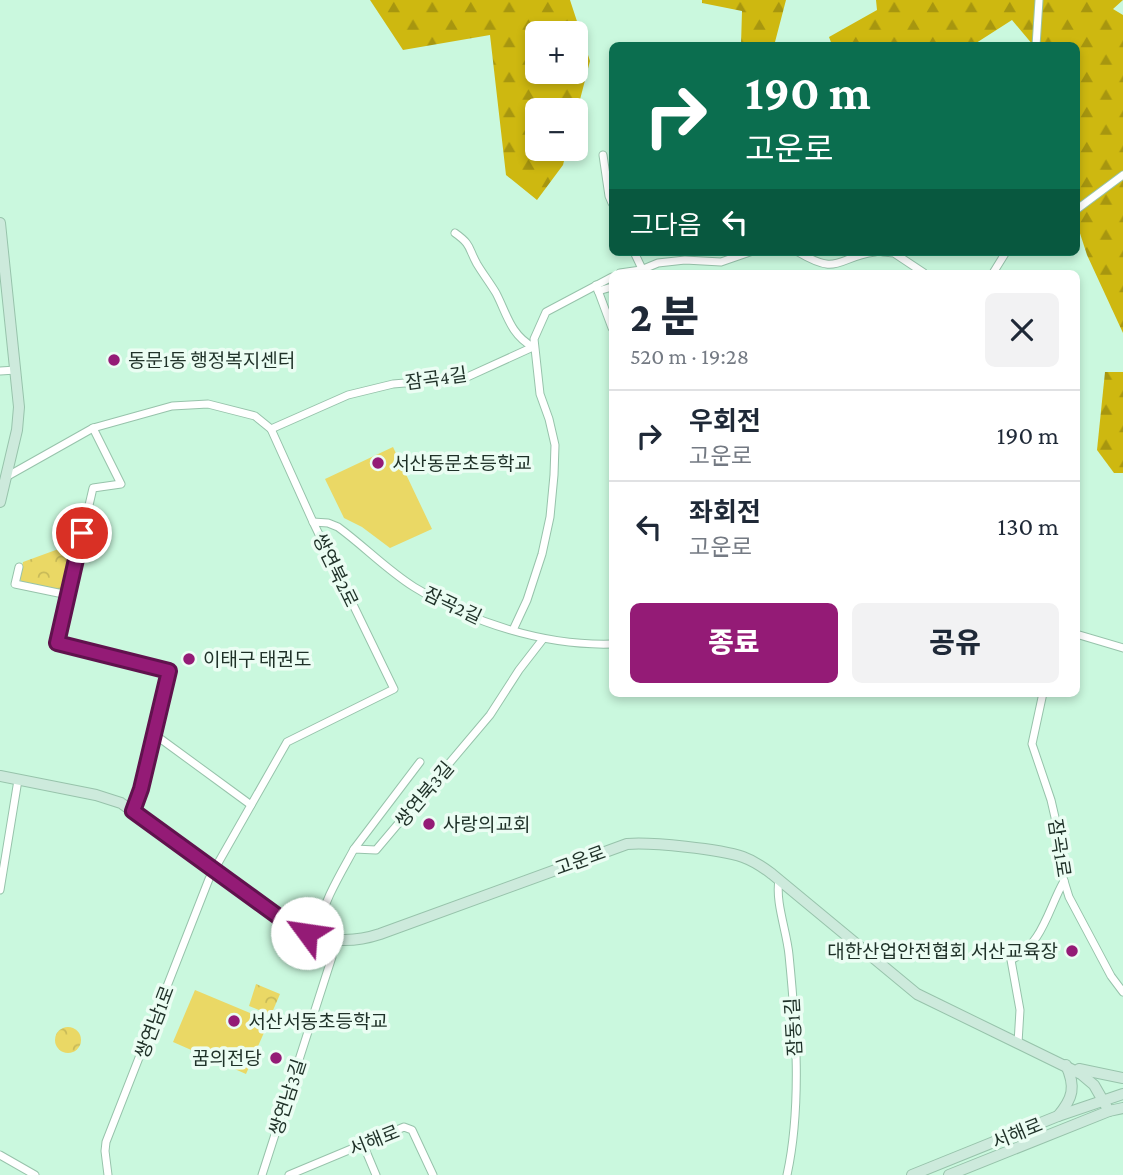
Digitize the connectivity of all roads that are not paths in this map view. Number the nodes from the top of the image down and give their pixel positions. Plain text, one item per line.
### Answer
1 (1040, 0) edge
2 (1036, 42) edge
3 (603, 155) dead end
4 (1123, 174) edge
5 (609, 196) edge
6 (1080, 208) edge
7 (0, 223) edge
8 (455, 233) dead end
9 (738, 256) edge
10 (805, 256) edge
11 (857, 256) edge
12 (898, 256) edge
13 (645, 270) edge
14 (920, 270) edge
15 (609, 279) edge
16 (609, 287) edge
17 (597, 288) junction
18 (609, 320) edge
19 (533, 347) junction
20 (16, 370) junction
21 (0, 371) edge
22 (93, 428) junction
23 (271, 429) junction
24 (3, 479) edge
25 (0, 502) edge
26 (313, 522) junction
27 (19, 567) dead end
28 (68, 595) junction
29 (513, 630) junction
30 (1080, 635) edge
31 (543, 639) junction
32 (609, 644) edge
33 (1123, 649) edge
34 (1042, 697) edge
35 (154, 734) junction
36 (420, 762) dead end
37 (0, 776) edge
38 (18, 780) junction
39 (251, 804) junction
40 (133, 811) junction
41 (4, 848) edge
42 (354, 849) junction
43 (213, 870) junction
44 (779, 880) junction
45 (1064, 881) junction
46 (0, 890) edge
47 (327, 939) junction
48 (1123, 992) edge
49 (1018, 1043) junction
50 (1066, 1065) junction
51 (1123, 1077) edge
52 (1123, 1094) edge
53 (1102, 1100) junction
54 (1123, 1108) edge
55 (1109, 1111) junction
56 (1058, 1116) junction
57 (363, 1144) junction
58 (0, 1155) edge
59 (35, 1175) edge
60 (108, 1175) edge
61 (262, 1175) edge
62 (289, 1175) edge
63 (376, 1175) edge
64 (433, 1175) edge
65 (787, 1175) edge
66 (912, 1175) edge
67 (949, 1175) edge

1 - 2 street
3 - 5 street
4 - 6 street
7 - 20 street
8 - 19 street
9 - 13 street
10 - 11 street
12 - 14 street
15 - 17 street
16 - 17 street
17 - 18 street
17 - 19 street
19 - 23 street, 잠곡4길
19 - 29 street
20 - 21 street
20 - 24 street
22 - 23 street
22 - 24 street
22 - 28 street
23 - 26 street, 쌍연북2로
24 - 25 street
26 - 29 street, 잠곡2길
26 - 39 street, 쌍연북2로
27 - 28 street
28 - 35 street
29 - 31 street, 잠곡2길
30 - 33 street
31 - 32 street, 잠곡2길
31 - 42 street, 쌍연북3길
34 - 45 street, 잠곡1로
35 - 39 street
35 - 40 street
36 - 42 street
37 - 38 street, 고운로
38 - 40 street, 고운로
38 - 41 street
39 - 43 street, 쌍연남1로
40 - 43 street, 고운로
41 - 46 street
42 - 47 street
43 - 47 street, 고운로
43 - 60 street, 쌍연남1로
44 - 47 street, 고운로
44 - 49 street, 고운로
44 - 65 street, 잠동1길
45 - 48 street, 잠곡1로
45 - 49 street
47 - 61 street, 쌍연남3길
49 - 50 street, 고운로
50 - 51 street
50 - 53 street, 고운로
50 - 56 street
52 - 53 street, 서해로
53 - 55 street, 고운로
53 - 56 street, 서해로
54 - 55 street, 서해로
55 - 67 street, 서해로
56 - 66 street, 서해로
57 - 62 street, 서해로
57 - 63 street
57 - 64 street, 서해로
58 - 59 street

